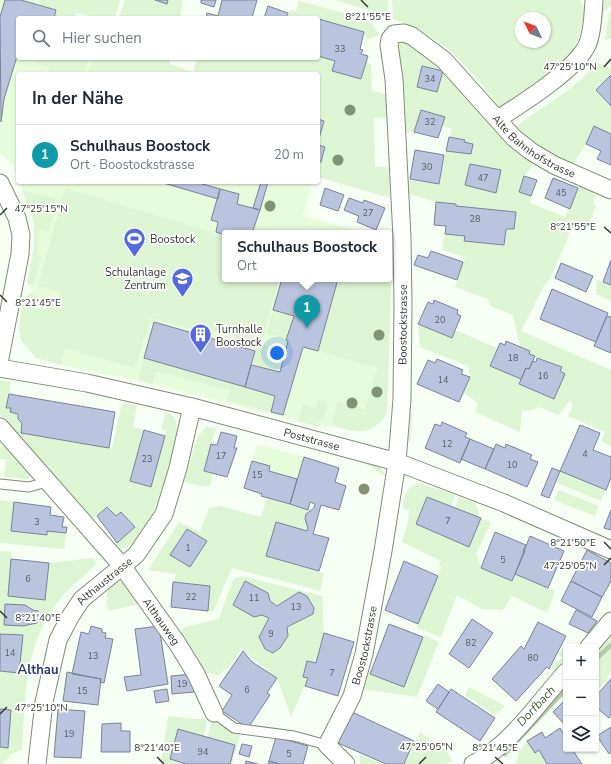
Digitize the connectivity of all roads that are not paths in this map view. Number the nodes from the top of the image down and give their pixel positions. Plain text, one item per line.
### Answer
1 (594, 0) edge
2 (498, 119) junction
3 (0, 183) edge
4 (611, 190) edge
5 (0, 358) edge
6 (0, 368) edge
7 (192, 407) junction
8 (0, 427) edge
9 (397, 462) junction
10 (47, 482) junction
11 (0, 484) edge
12 (611, 550) edge
13 (122, 566) junction
14 (611, 621) edge
15 (592, 644) edge
16 (563, 675) edge
17 (214, 712) joint
18 (326, 744) junction
19 (37, 764) edge
20 (346, 764) edge
21 (473, 764) edge

1 - 2 street, Alte Bahnhofstrasse
2 - 4 street, Alte Bahnhofstrasse
2 - 9 street, Boostockstrasse
3 - 5 street
6 - 7 street, Poststrasse
7 - 9 street, Poststrasse
7 - 13 street, Althaustrasse
8 - 10 street, Althauweg
9 - 12 street, Poststrasse
9 - 18 street, Boostockstrasse
10 - 11 lane
10 - 13 street, Althauweg
13 - 17 street, Althauweg
13 - 19 street, Althaustrasse
14 - 15 street
16 - 21 street
17 - 18 lane, Althauweg
18 - 20 street

